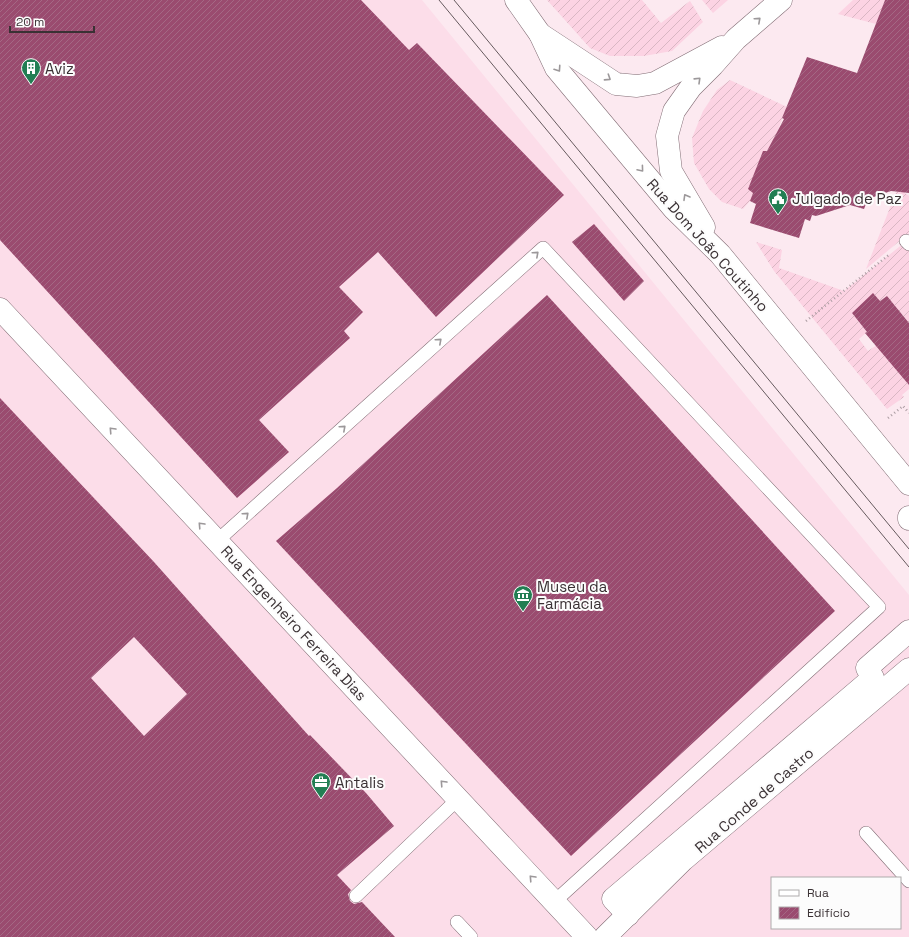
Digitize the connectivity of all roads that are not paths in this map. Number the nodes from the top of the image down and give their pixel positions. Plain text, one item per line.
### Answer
1 (516, 0) edge
2 (781, 0) edge
3 (540, 34) junction
4 (736, 39) junction
5 (720, 254) junction
6 (0, 309) edge
7 (909, 484) edge
8 (217, 541) junction
9 (909, 631) edge
10 (909, 669) edge
11 (458, 798) junction
12 (866, 832) dead end
13 (909, 881) edge
14 (356, 896) dead end
15 (554, 902) junction
16 (628, 915) junction
17 (457, 922) dead end
18 (471, 937) edge
19 (587, 937) edge
20 (605, 937) edge

1 - 3 street, Rua Dom João Coutinho
4 -> 2 street
3 -> 4 street
3 -> 5 street, Rua Dom João Coutinho
5 -> 4 street
5 - 7 street, Rua Dom João Coutinho
8 -> 6 street, Rua Engenheiro Ferreira Dias
11 -> 8 street, Rua Engenheiro Ferreira Dias
8 -> 15 lane
9 - 16 street
10 - 16 street, Rua Conde de Castro
11 - 14 lane
15 -> 11 street, Rua Engenheiro Ferreira Dias
12 - 13 lane
15 - 19 street, Rua Engenheiro Ferreira Dias
16 - 20 street, Rua Conde de Castro
17 - 18 lane

